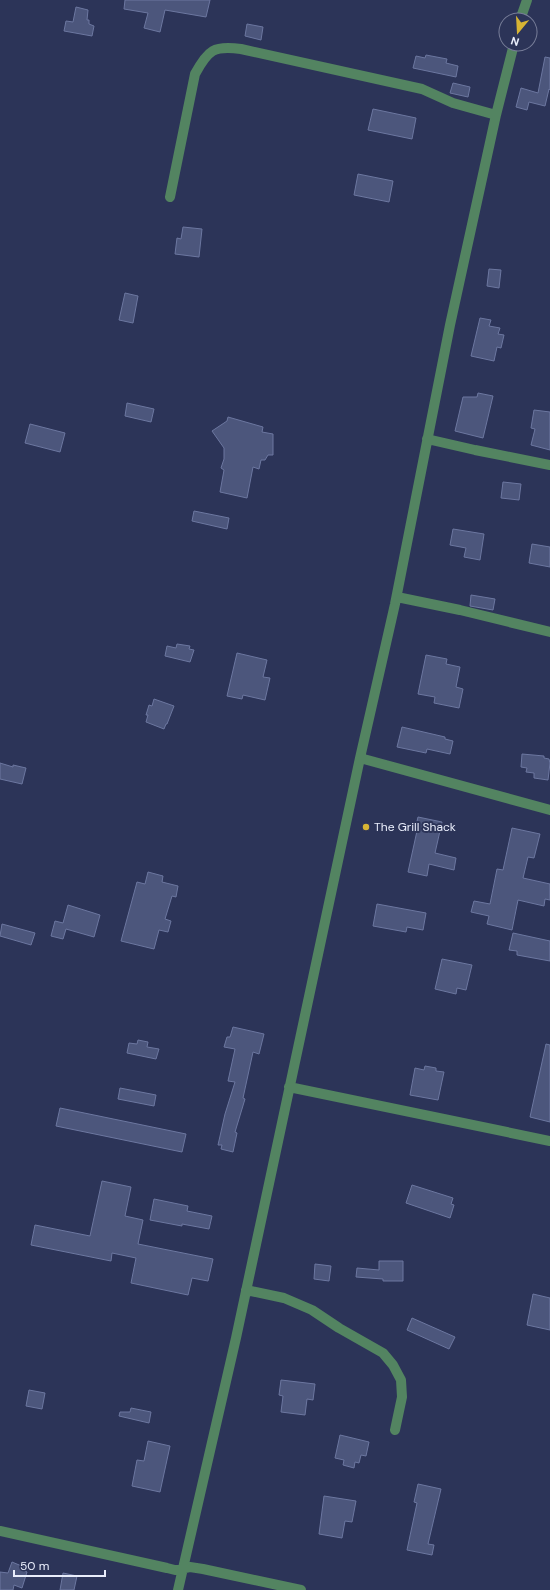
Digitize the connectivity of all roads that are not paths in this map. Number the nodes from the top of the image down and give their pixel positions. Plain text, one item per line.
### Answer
1 (527, 0) edge
2 (523, 12) edge
3 (512, 52) edge
4 (496, 115) junction
5 (170, 197) dead end
6 (427, 439) junction
7 (550, 465) edge
8 (397, 597) junction
9 (550, 632) edge
10 (360, 758) junction
11 (550, 810) edge
12 (289, 1087) junction
13 (550, 1141) edge
14 (246, 1290) junction
15 (395, 1430) dead end
16 (0, 1531) edge
17 (182, 1568) junction
18 (178, 1590) edge
19 (301, 1590) edge

1 - 2 street
3 - 4 street
4 - 5 street
4 - 6 street
6 - 7 street
6 - 8 street
8 - 9 street
8 - 10 street
10 - 11 street
10 - 12 street
12 - 13 street
12 - 14 street
14 - 15 street
14 - 17 street
16 - 17 street
17 - 18 street
17 - 19 street

